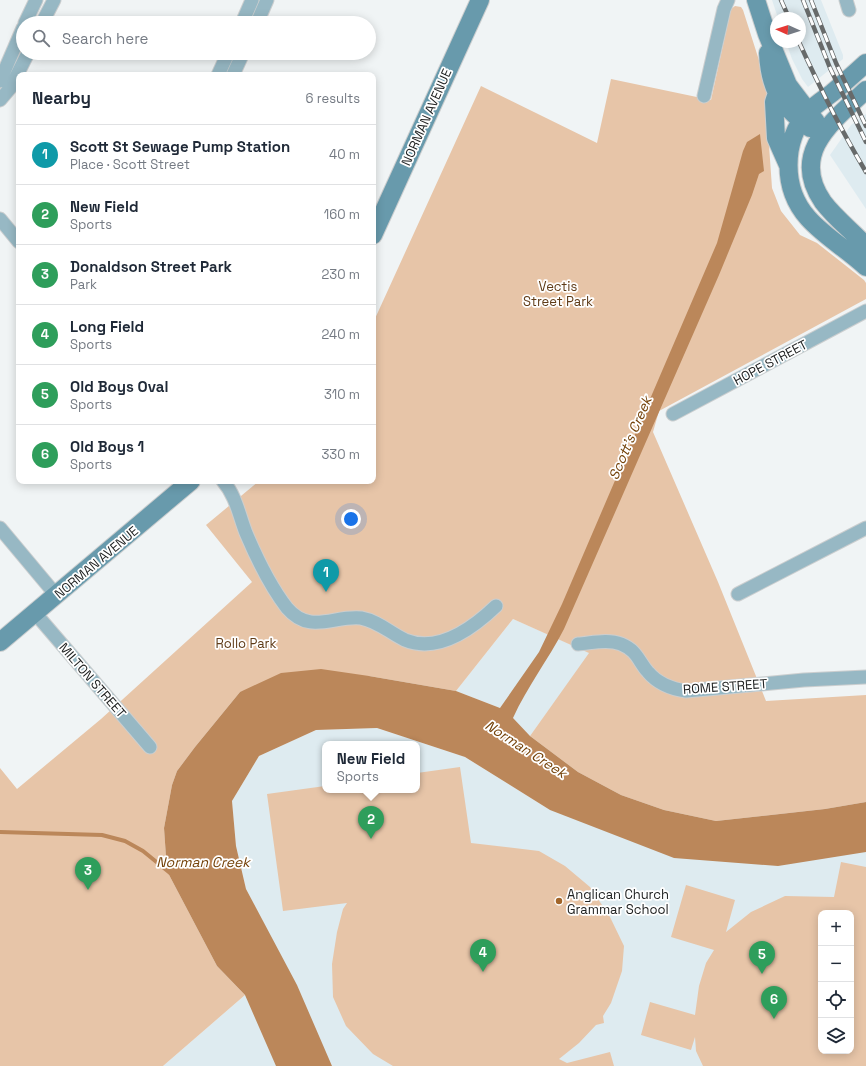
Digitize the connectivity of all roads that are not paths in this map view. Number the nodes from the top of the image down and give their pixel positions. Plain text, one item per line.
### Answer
1 (36, 0) edge
2 (54, 0) edge
3 (252, 0) edge
4 (267, 0) edge
5 (480, 0) edge
6 (728, 0) edge
7 (756, 0) edge
8 (29, 16) edge
9 (46, 16) edge
10 (245, 16) edge
11 (260, 16) edge
12 (767, 34) junction
13 (16, 44) edge
14 (24, 60) edge
15 (225, 60) edge
16 (240, 60) edge
17 (866, 62) edge
18 (18, 72) edge
19 (219, 72) edge
20 (234, 72) edge
21 (16, 77) edge
22 (0, 81) edge
23 (866, 90) edge
24 (777, 93) junction
25 (704, 96) dead end
26 (0, 100) edge
27 (805, 117) junction
28 (822, 134) junction
29 (788, 165) junction
30 (0, 219) edge
31 (376, 228) edge
32 (16, 238) edge
33 (866, 246) edge
34 (866, 267) edge
35 (866, 311) edge
36 (673, 414) dead end
37 (187, 484) edge
38 (225, 484) edge
39 (0, 528) edge
40 (866, 528) edge
41 (738, 594) dead end
42 (56, 595) junction
43 (496, 606) dead end
44 (34, 613) junction
45 (0, 642) edge
46 (578, 644) dead end
47 (866, 677) edge
48 (150, 747) dead end

1 - 8 street
2 - 9 street
3 - 10 street
4 - 11 street
5 - 31 street, NORMAN AVENUE
6 - 25 street
7 - 12 street
12 - 24 street
12 - 27 street
13 - 22 street
14 - 18 street
15 - 19 street
16 - 20 street
17 - 27 street
21 - 26 street
23 - 28 street
24 - 27 street
24 - 29 street
27 - 28 street
27 - 29 street
28 - 33 street
29 - 34 street
30 - 32 street
35 - 36 street, HOPE STREET
37 - 42 street, NORMAN AVENUE
38 - 43 street
39 - 42 street
40 - 41 street
42 - 44 street, NORMAN AVENUE
44 - 45 street, NORMAN AVENUE
44 - 48 street, MILTON STREET
46 - 47 street, ROME STREET

